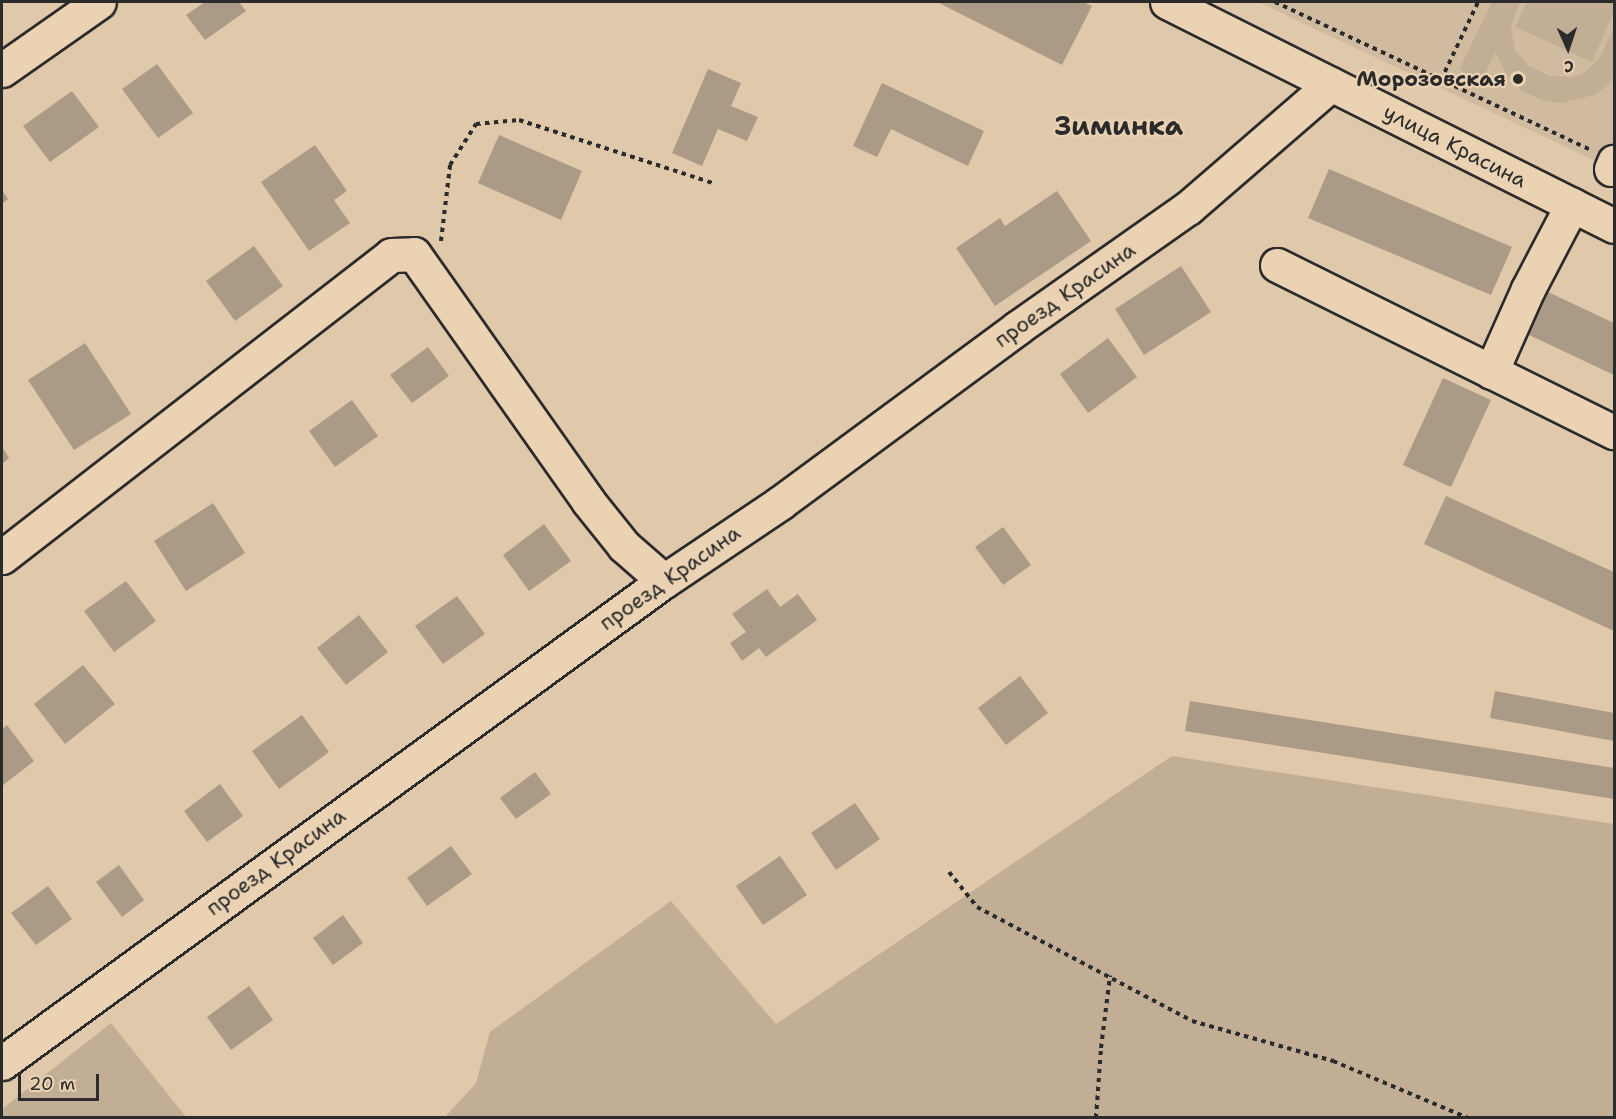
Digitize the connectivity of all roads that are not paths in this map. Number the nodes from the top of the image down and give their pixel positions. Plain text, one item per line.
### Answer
1 (99, 2) edge
2 (1167, 2) edge
3 (2, 70) edge
4 (1331, 84) junction
5 (1572, 205) junction
6 (1614, 225) edge
7 (1277, 265) dead end
8 (1491, 372) junction
9 (1614, 432) edge
10 (2, 557) edge
11 (664, 581) junction
12 (2, 1063) edge

1 - 3 street
2 - 4 street, улица Красина
4 - 5 street, улица Красина
4 - 11 street, проезд Красина
5 - 6 street, улица Красина
5 - 8 street
7 - 8 street
8 - 9 street
10 - 11 street
11 - 12 street, проезд Красина

